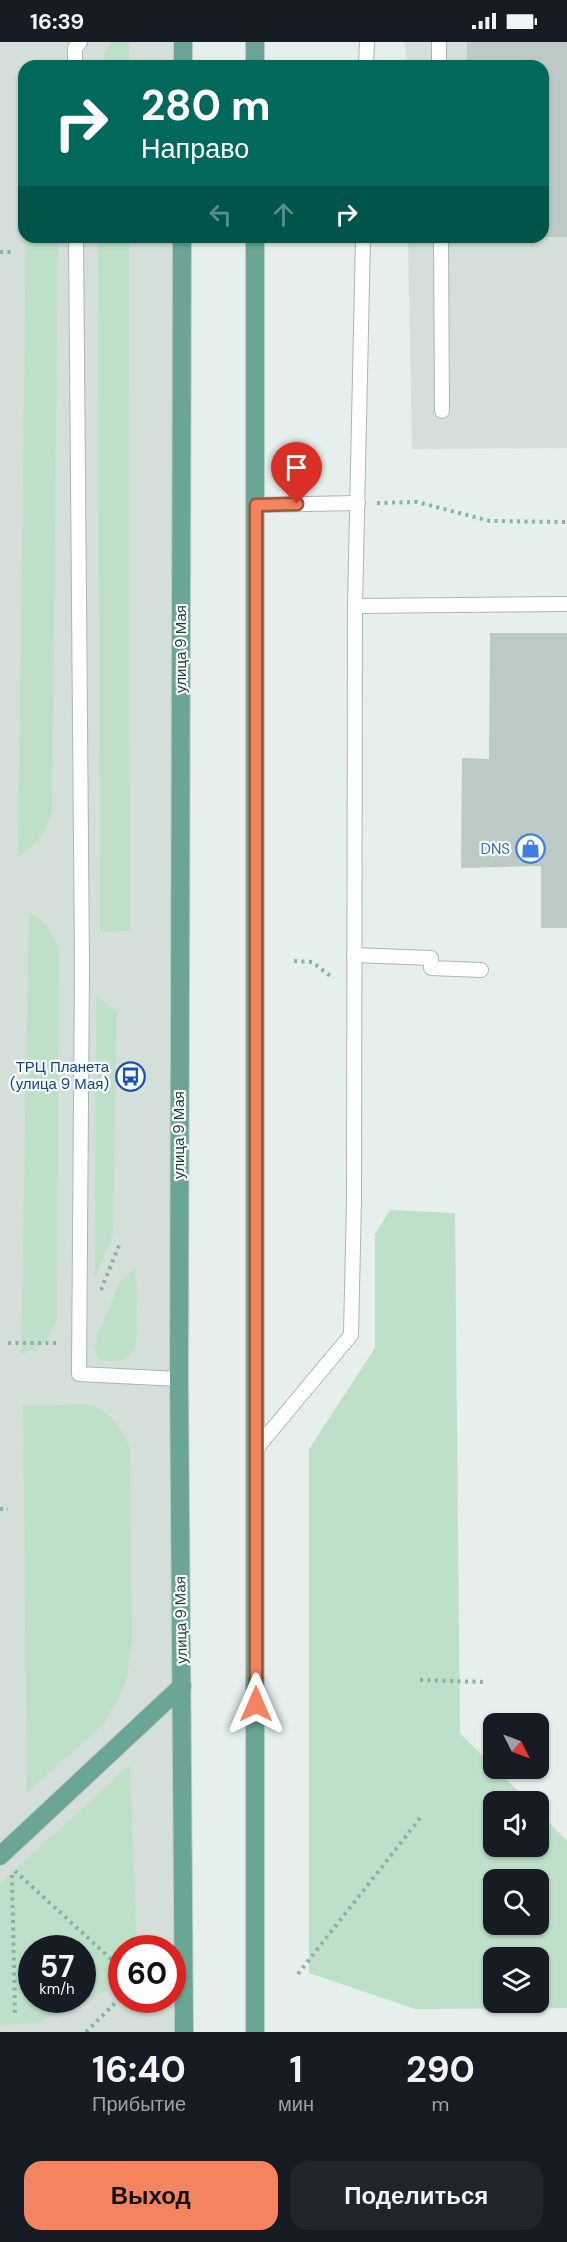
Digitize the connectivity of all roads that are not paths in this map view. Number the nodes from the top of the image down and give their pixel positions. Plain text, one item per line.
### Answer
1 (80, 42) edge
2 (183, 42) edge
3 (255, 42) edge
4 (367, 42) edge
5 (439, 42) edge
6 (75, 60) edge
7 (183, 60) edge
8 (255, 60) edge
9 (366, 60) edge
10 (439, 60) edge
11 (76, 243) edge
12 (182, 243) edge
13 (255, 243) edge
14 (363, 243) edge
15 (441, 243) edge
16 (442, 411) dead end
17 (358, 503) junction
18 (256, 505) junction
19 (567, 604) edge
20 (355, 606) junction
21 (354, 955) junction
22 (481, 970) dead end
23 (179, 1380) junction
24 (256, 1449) junction
25 (182, 1686) junction
26 (0, 1856) edge
27 (184, 2032) edge
28 (255, 2032) edge

1 - 6 lane
2 - 7 main road
3 - 8 main road
4 - 9 lane
5 - 10 lane
11 - 23 lane
12 - 23 main road, улица 9 Мая
13 - 18 main road
14 - 17 lane
15 - 16 lane
17 - 18 lane
17 - 20 lane
18 - 24 main road
19 - 20 lane
20 - 21 lane
21 - 22 lane
21 - 24 lane
23 - 25 main road, улица 9 Мая
24 - 28 main road
25 - 26 main road
25 - 27 main road, улица 9 Мая

